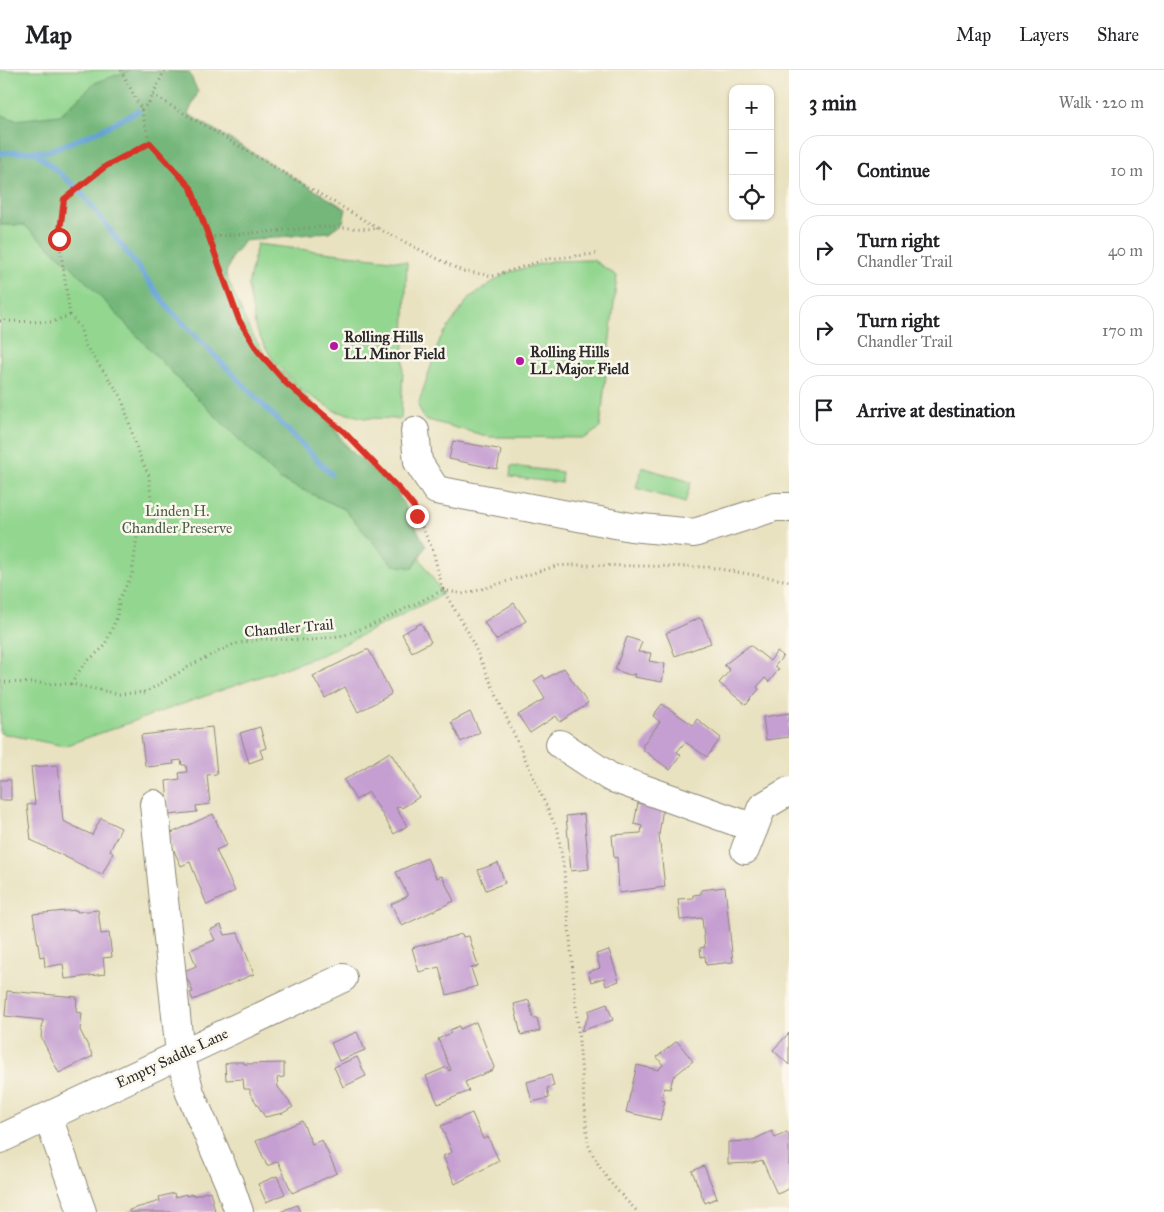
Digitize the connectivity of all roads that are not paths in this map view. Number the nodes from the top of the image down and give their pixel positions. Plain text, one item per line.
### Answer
1 (415, 431) dead end
2 (789, 507) edge
3 (560, 744) dead end
4 (789, 791) edge
5 (154, 804) dead end
6 (343, 978) dead end
7 (180, 1054) junction
8 (48, 1117) junction
9 (0, 1139) edge
10 (82, 1212) edge
11 (239, 1212) edge

1 - 2 street
3 - 4 street
5 - 7 street
6 - 7 street, Empty Saddle Lane
7 - 8 street, Empty Saddle Lane
7 - 11 street
8 - 9 street, Empty Saddle Lane
8 - 10 street

